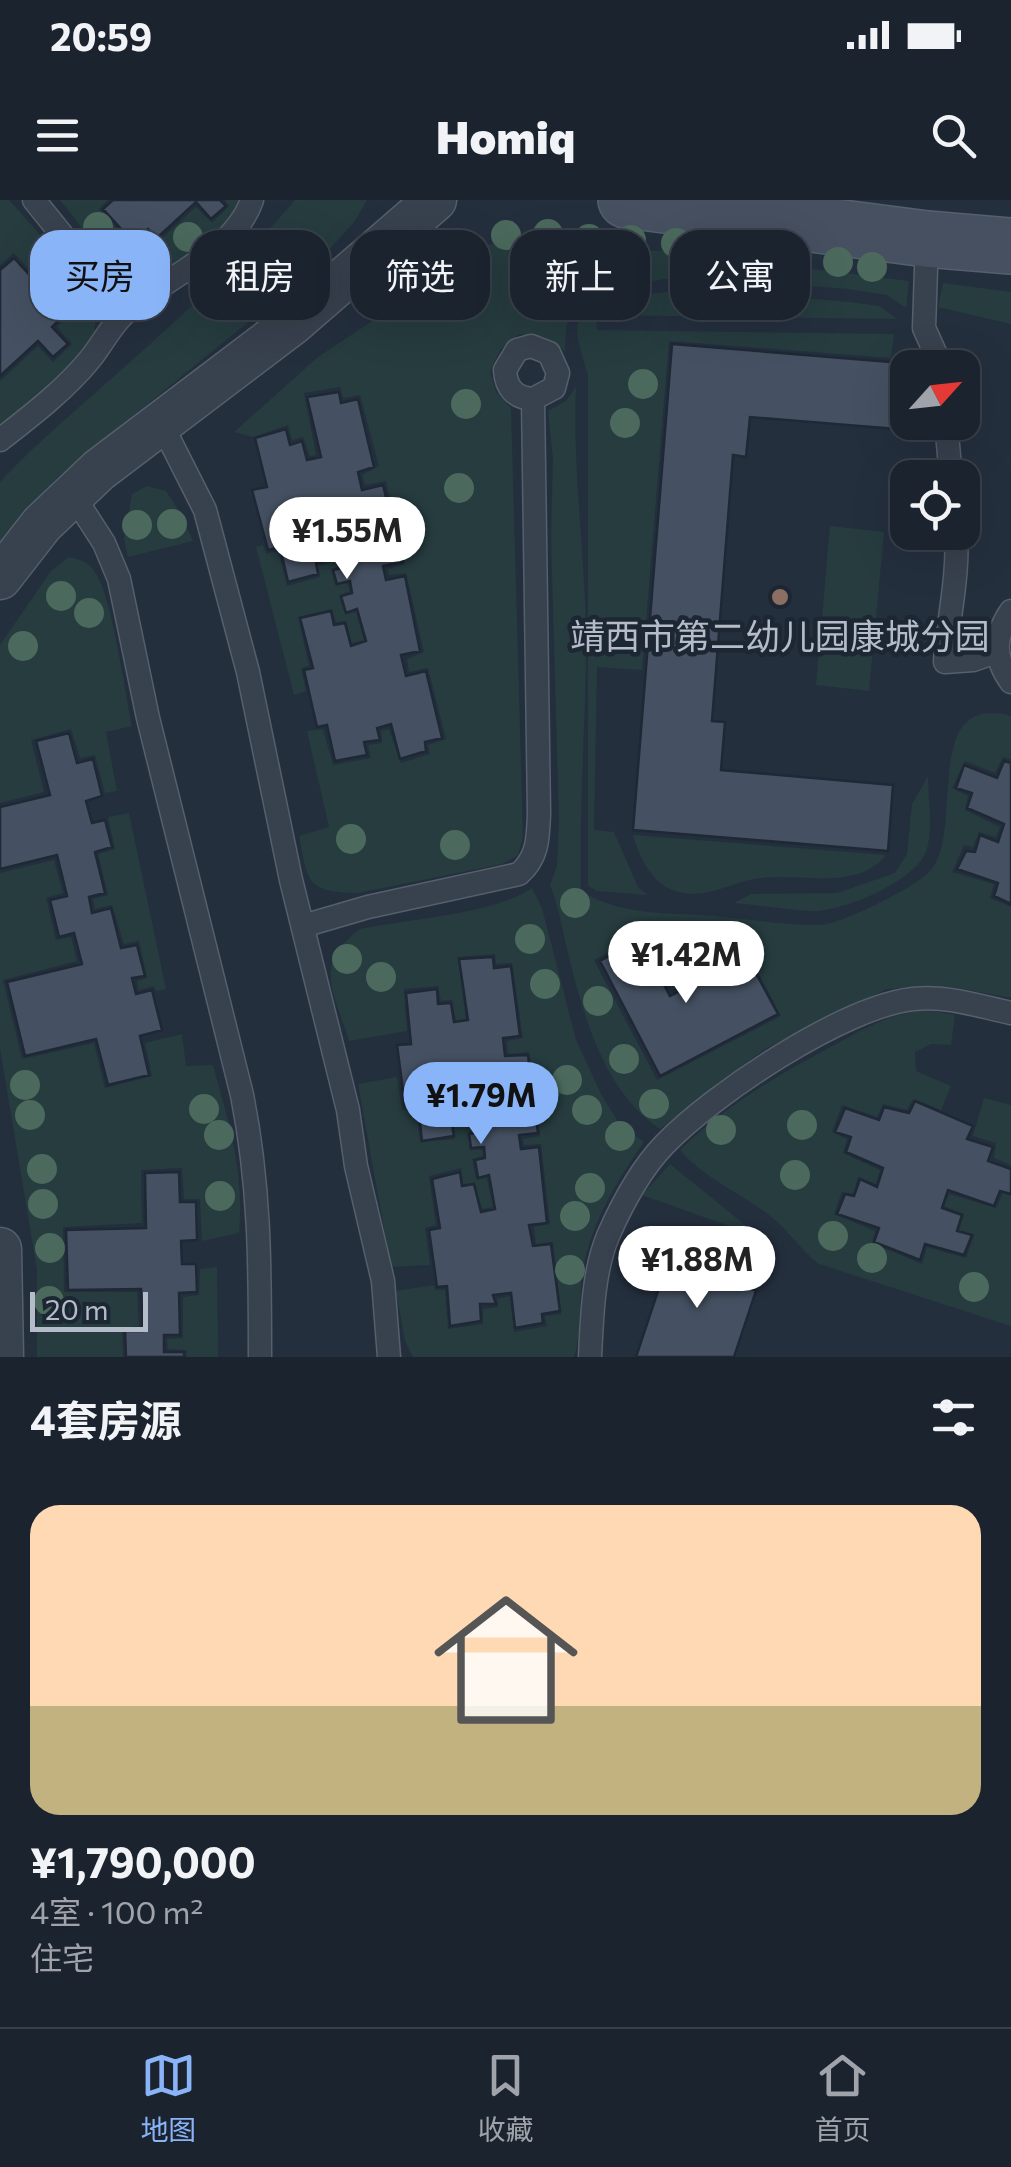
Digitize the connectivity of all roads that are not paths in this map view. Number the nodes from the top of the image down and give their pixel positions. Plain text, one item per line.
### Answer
1 (34, 200) edge
2 (252, 200) edge
3 (435, 200) edge
4 (626, 200) edge
5 (58, 230) edge
6 (928, 238) junction
7 (1011, 246) edge
8 (170, 283) edge
9 (120, 320) edge
10 (934, 350) edge
11 (534, 399) dead end
12 (161, 423) junction
13 (0, 440) edge
14 (73, 494) junction
15 (957, 550) edge
16 (0, 578) edge
17 (1011, 611) edge
18 (996, 652) junction
19 (1011, 682) edge
20 (303, 926) junction
21 (1011, 1012) edge
22 (0, 1249) edge
23 (2, 1357) edge
24 (260, 1357) edge
25 (388, 1357) edge
26 (590, 1357) edge

1 - 5 lane
2 - 8 lane
3 - 12 street
4 - 6 street
6 - 7 street
6 - 10 lane
9 - 13 lane
11 - 20 lane
12 - 14 street
12 - 20 lane
14 - 16 street
14 - 24 lane
15 - 18 lane
17 - 18 lane
18 - 19 lane
20 - 25 lane
21 - 26 lane
22 - 23 street

